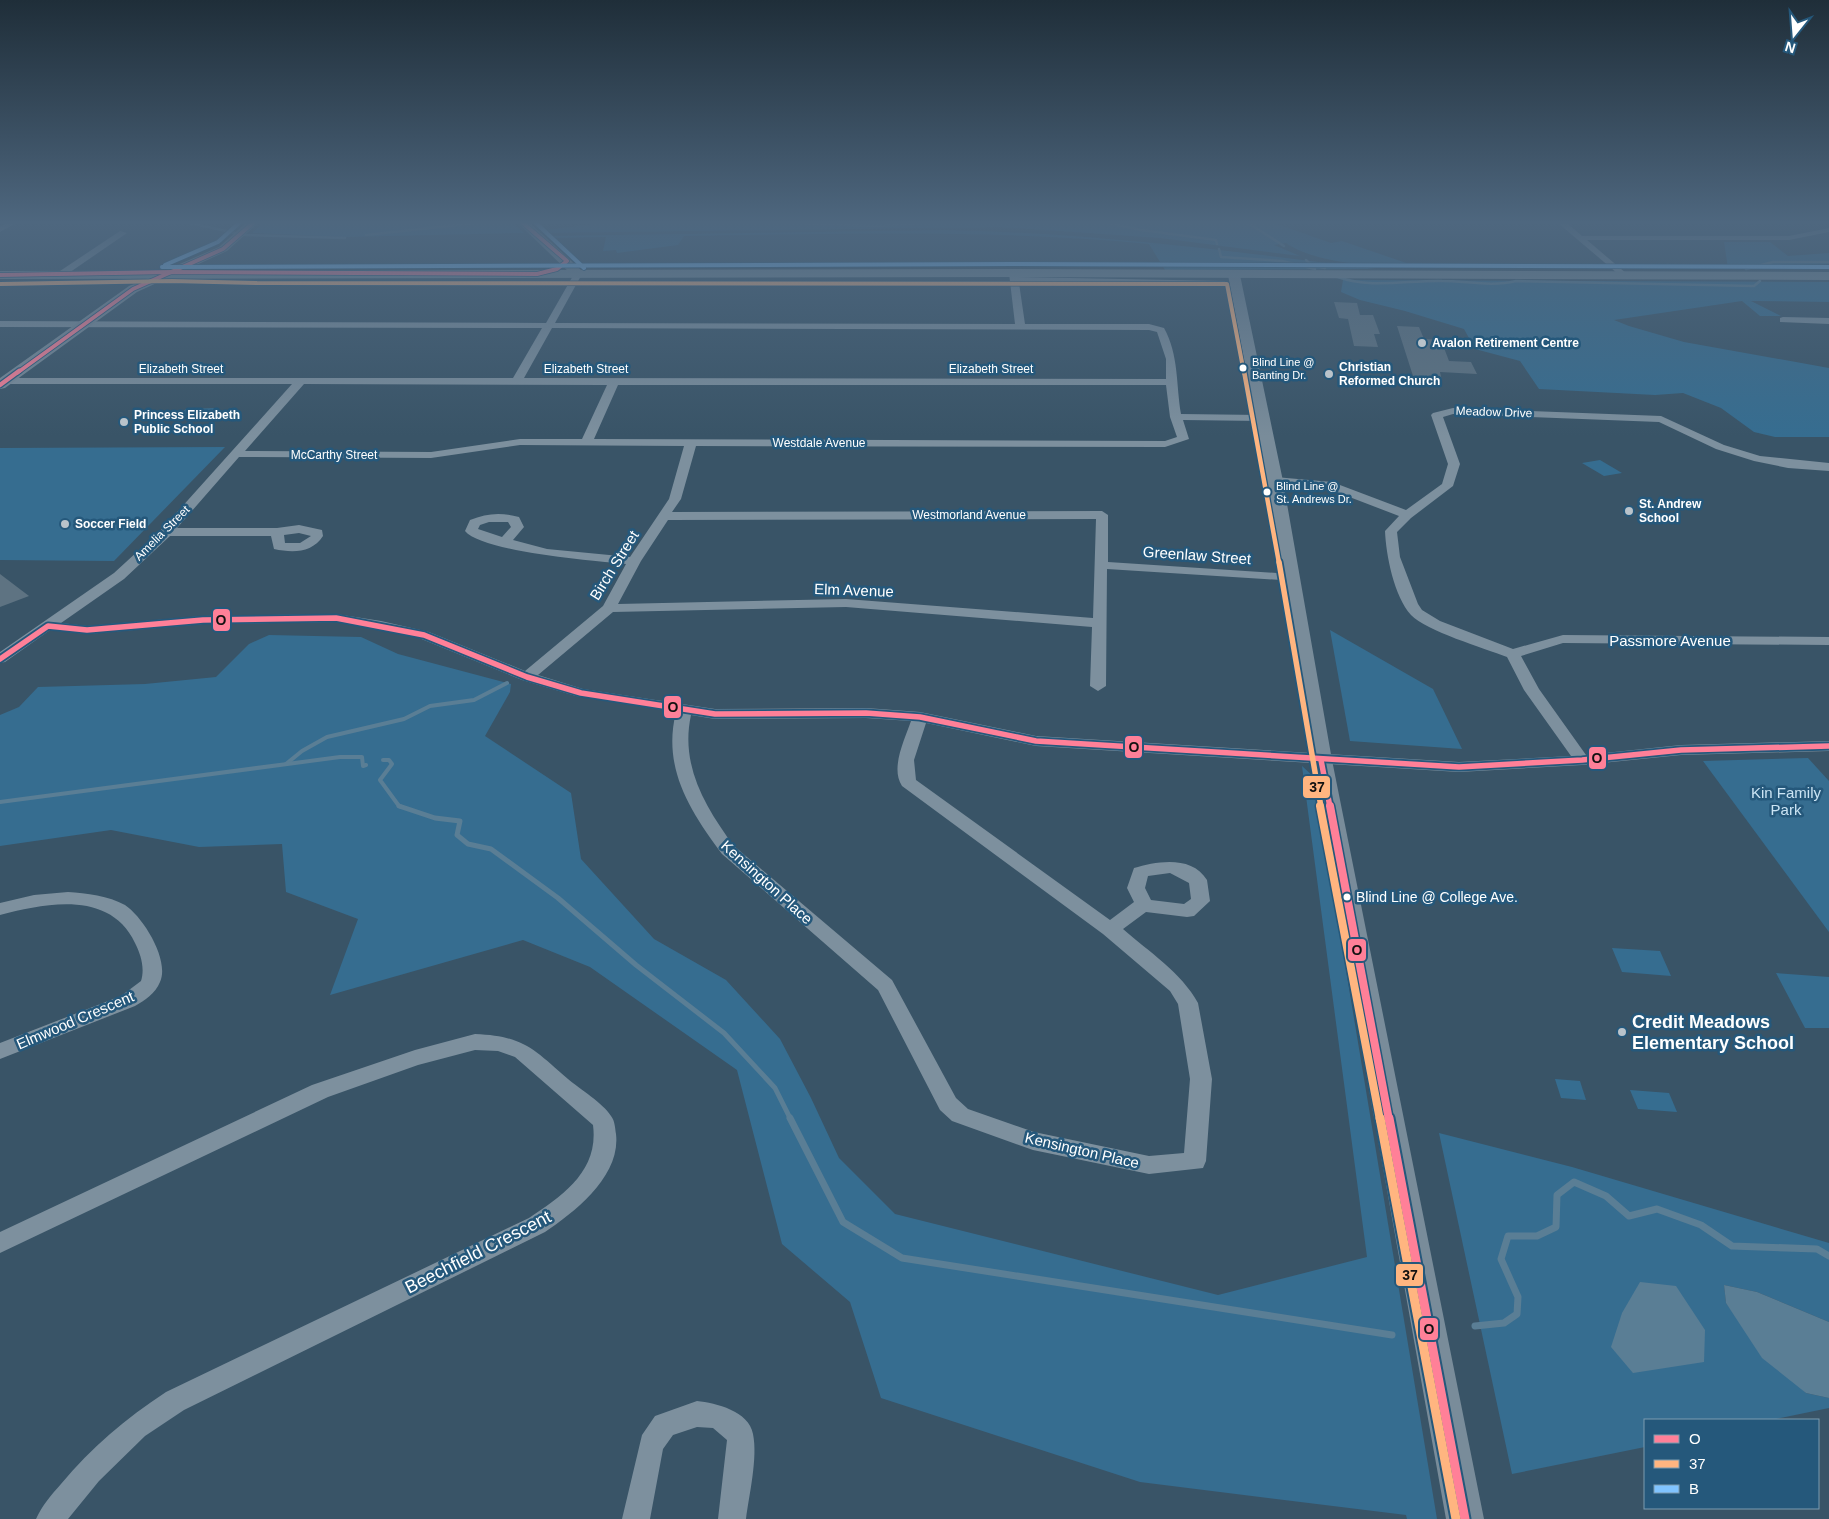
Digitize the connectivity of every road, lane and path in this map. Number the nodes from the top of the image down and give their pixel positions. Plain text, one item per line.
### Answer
1 (126, 294) edge
2 (566, 294) edge
3 (1016, 294) edge
4 (1232, 294) edge
5 (1782, 320) dead end
6 (1829, 321) edge
7 (0, 324) edge
8 (84, 324) junction
9 (547, 324) junction
10 (1020, 326) junction
11 (301, 381) junction
12 (517, 381) junction
13 (614, 381) junction
14 (2, 382) edge
15 (1172, 382) junction
16 (1176, 417) junction
17 (1261, 418) junction
18 (587, 441) junction
19 (691, 442) junction
20 (236, 454) junction
21 (432, 455) joint
22 (1829, 467) edge
23 (1275, 481) junction
24 (665, 516) junction
25 (1407, 516) junction
26 (167, 532) junction
27 (277, 532) dead end
28 (506, 541) dead end
29 (634, 561) junction
30 (1100, 565) junction
31 (1291, 578) junction
32 (609, 608) junction
33 (1098, 623) junction
34 (48, 626) junction
35 (1829, 641) edge
36 (1513, 654) junction
37 (0, 659) edge
38 (526, 677) junction
39 (1098, 686) dead end
40 (684, 710) junction
41 (920, 717) junction
42 (1829, 746) edge
43 (1321, 760) junction
44 (1582, 760) junction
45 (1144, 904) dead end
46 (0, 909) edge
47 (1110, 928) junction
48 (0, 1051) edge
49 (0, 1243) edge
50 (50, 1519) edge
51 (636, 1519) edge
52 (732, 1519) edge
53 (1465, 1519) edge

1 - 8 street
2 - 9 street
3 - 10 street
4 - 17 street
5 - 6 street
7 - 8 street
8 - 9 street
8 - 14 street
9 - 10 street
9 - 12 street
10 - 15 street
11 - 12 street, Elizabeth Street
11 - 14 street, Elizabeth Street
11 - 20 street, Amelia Street
12 - 13 street, Elizabeth Street
13 - 15 street, Elizabeth Street
13 - 18 street
15 - 16 street
16 - 17 street
16 - 19 street, Westdale Avenue
17 - 23 street
18 - 19 street, Westdale Avenue
18 - 21 street, Westdale Avenue
19 - 24 street, Birch Street
20 - 21 street, McCarthy Street
20 - 26 street, Amelia Street
22 - 25 street, Meadow Drive
23 - 25 street
23 - 31 street
24 - 29 street, Birch Street
24 - 30 street, Westmorland Avenue
25 - 36 street, Meadow Drive
26 - 27 street
26 - 34 street, Amelia Street
28 - 29 street
29 - 32 street, Birch Street
30 - 31 street, Greenlaw Street
30 - 33 street, Westmorland Avenue
31 - 43 street
32 - 33 street, Elm Avenue
32 - 38 street, Birch Street
33 - 39 street, Westmorland Avenue
34 - 37 street, Amelia Street
34 - 38 street
35 - 36 street, Passmore Avenue
36 - 44 street
38 - 40 street
40 - 41 street
40 - 47 street, Kensington Place
41 - 43 street
41 - 47 street, Kensington Place
42 - 44 street
43 - 44 street
43 - 53 street
45 - 47 street
46 - 48 street, Elmwood Crescent
49 - 50 street, Beechfield Crescent
51 - 52 street

